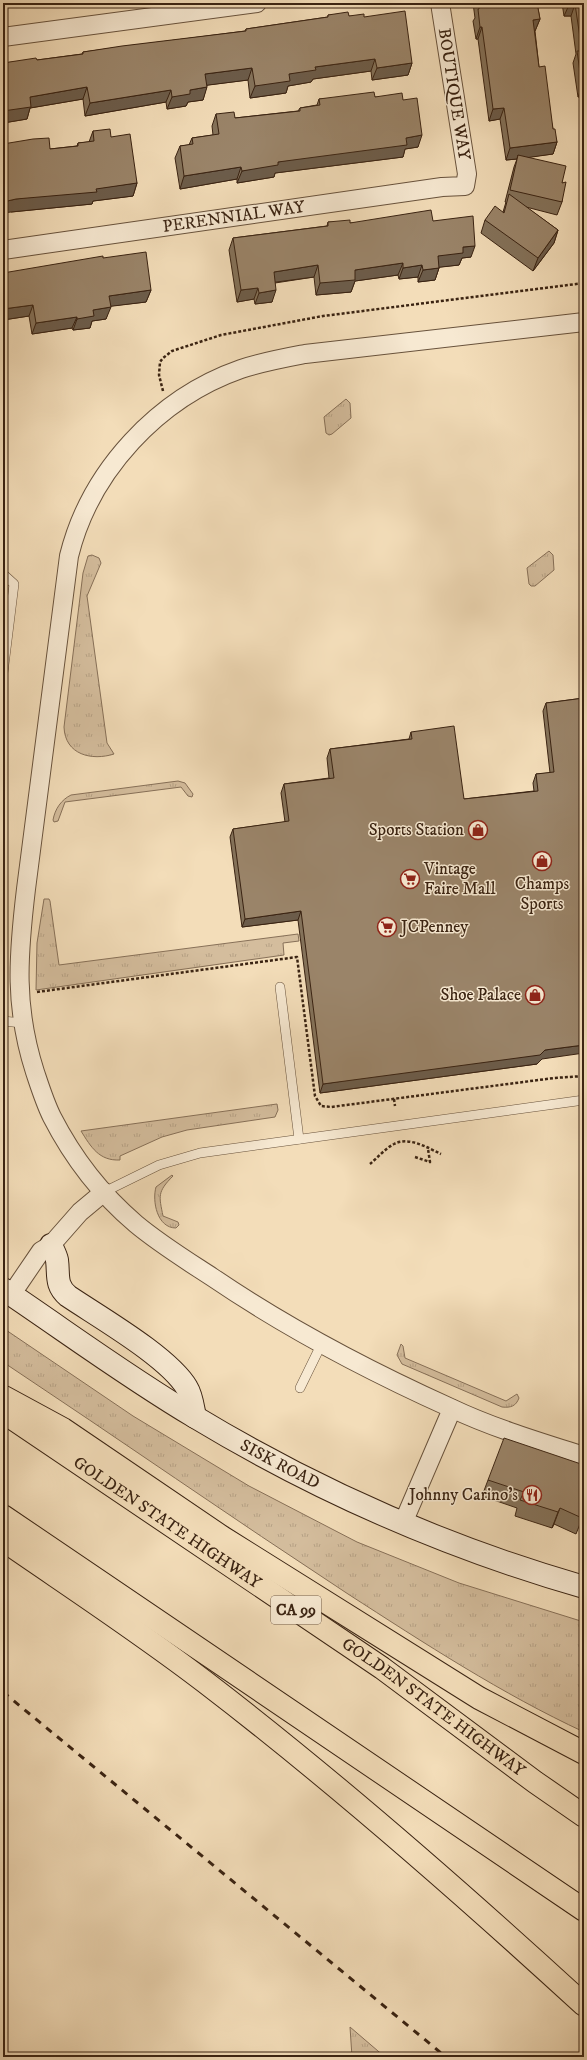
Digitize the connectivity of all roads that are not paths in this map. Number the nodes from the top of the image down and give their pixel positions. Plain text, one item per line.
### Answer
1 (257, 3) edge
2 (440, 3) edge
3 (3, 37) edge
4 (464, 186) joint
5 (3, 250) edge
6 (584, 322) edge
7 (3, 574) edge
8 (3, 673) edge
9 (280, 987) dead end
10 (3, 1021) edge
11 (22, 1023) junction
12 (584, 1100) edge
13 (299, 1139) junction
14 (104, 1192) junction
15 (51, 1245) junction
16 (7, 1292) edge
17 (322, 1343) junction
18 (300, 1388) dead end
19 (3, 1397) edge
20 (452, 1409) junction
21 (3, 1412) edge
22 (195, 1417) junction
23 (584, 1456) edge
24 (3, 1516) edge
25 (402, 1523) junction
26 (3, 1540) edge
27 (584, 1587) edge
28 (584, 1753) edge
29 (584, 1816) edge
30 (584, 1910) edge
31 (584, 2005) edge

1 - 3 street
2 - 4 street, BOUTIQUE WAY
4 - 5 street, PERENNIAL WAY
6 - 11 street
7 - 8 lane
9 - 13 lane
10 - 11 lane
11 - 14 street
12 - 13 lane
13 - 14 lane
14 - 15 street
14 - 17 street
15 - 16 street
15 - 22 main road
16 - 22 main road, SISK ROAD
17 - 18 lane
17 - 20 street
19 - 28 highway
20 - 23 street
20 - 25 street
21 - 29 highway, GOLDEN STATE HIGHWAY / CA 99
22 - 25 main road, SISK ROAD
24 - 30 highway
25 - 27 main road, SISK ROAD
26 - 31 highway

